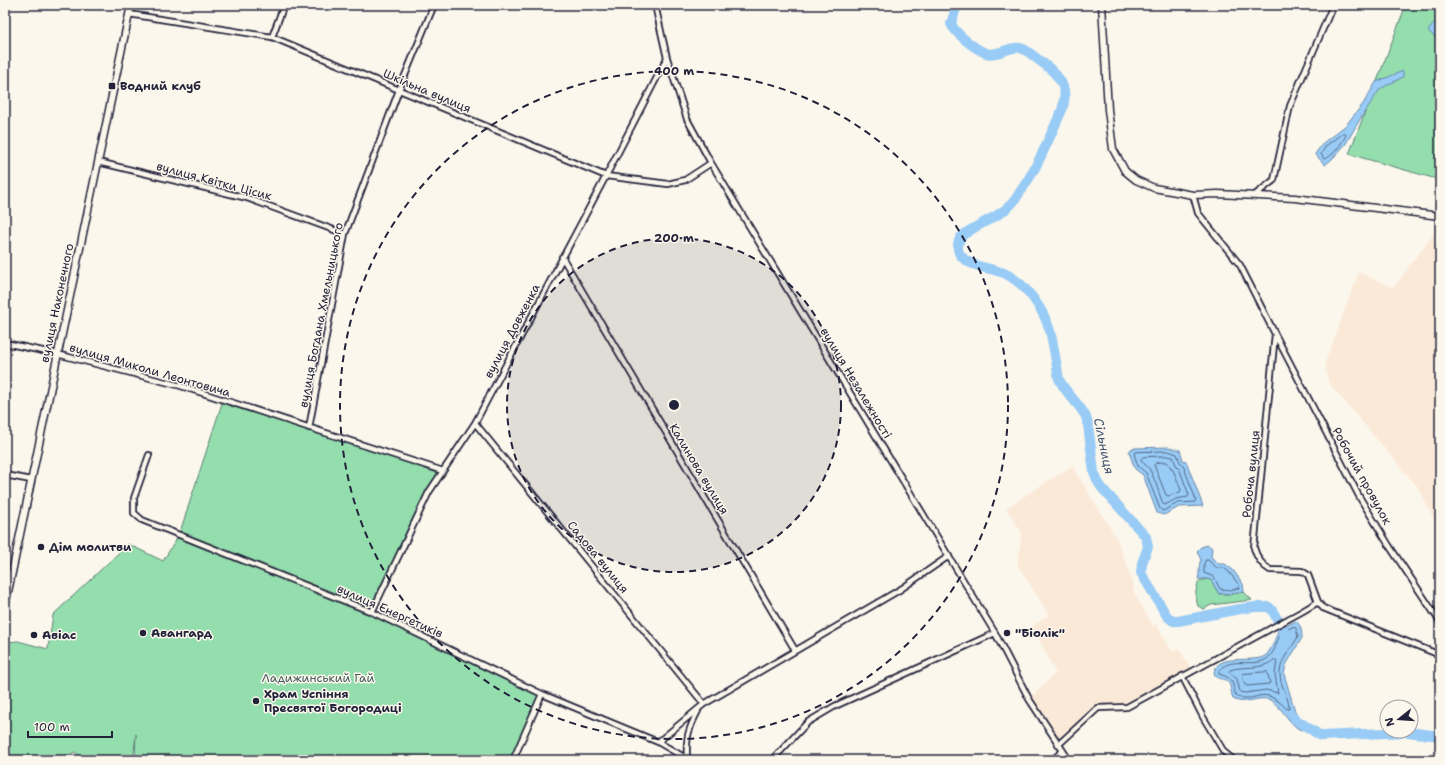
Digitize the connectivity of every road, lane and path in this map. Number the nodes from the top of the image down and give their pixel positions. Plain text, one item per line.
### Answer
1 (131, 5) edge
2 (284, 5) edge
3 (434, 5) edge
4 (654, 5) edge
5 (1102, 5) edge
6 (1333, 5) edge
7 (129, 14) junction
8 (272, 37) junction
9 (667, 58) junction
10 (399, 90) junction
11 (98, 162) junction
12 (712, 163) junction
13 (606, 176) junction
14 (1193, 195) junction
15 (1255, 195) junction
16 (1440, 216) edge
17 (345, 234) junction
18 (562, 257) junction
19 (1275, 334) junction
20 (5, 343) edge
21 (57, 354) junction
22 (475, 422) junction
23 (309, 428) junction
24 (149, 455) dead end
25 (443, 471) junction
26 (5, 475) edge
27 (31, 480) junction
28 (949, 556) junction
29 (1318, 602) junction
30 (5, 606) edge
31 (372, 612) junction
32 (1440, 622) edge
33 (995, 633) junction
34 (794, 650) junction
35 (1440, 655) edge
36 (1182, 676) junction
37 (542, 694) junction
38 (704, 704) junction
39 (699, 709) junction
40 (658, 742) junction
41 (1058, 744) junction
42 (1063, 751) junction
43 (688, 759) edge
44 (513, 760) edge
45 (775, 760) edge
46 (1052, 760) edge
47 (1069, 760) edge
48 (1234, 760) edge

1 - 7 street, вулиця Наконечного
2 - 8 street
3 - 10 street, вулиця Богдана Хмельницького
4 - 9 street, вулиця Незалежності
5 - 14 street
6 - 15 street
7 - 8 street, Шкільна вулиця
7 - 11 street, вулиця Наконечного
8 - 10 street, Шкільна вулиця
9 - 12 street, вулиця Незалежності
9 - 13 street, вулиця Довженка
10 - 13 street, Шкільна вулиця
10 - 17 street, вулиця Богдана Хмельницького
11 - 17 street, вулиця Квітки Цісик
11 - 21 street, вулиця Наконечного
12 - 13 street, Шкільна вулиця
12 - 28 street, вулиця Незалежності
13 - 18 street, вулиця Довженка
14 - 15 street
14 - 19 street
15 - 16 street
17 - 23 street, вулиця Богдана Хмельницького
18 - 22 street, вулиця Довженка
18 - 34 street, Калинова вулиця
19 - 29 street, Робоча вулиця
19 - 32 street, Робочий провулок
20 - 21 street, вулиця Миколи Леонтовича
21 - 23 street, вулиця Миколи Леонтовича
21 - 27 street, вулиця Наконечного
22 - 25 street, вулиця Довженка
22 - 38 street, Садова вулиця
23 - 25 street, вулиця Миколи Леонтовича
24 - 31 street, вулиця Енергетиків
25 - 31 street, вулиця Довженка
26 - 27 street
27 - 30 street, вулиця Наконечного
28 - 33 street, вулиця Незалежності
28 - 34 street
29 - 35 street
29 - 36 street
31 - 37 street, вулиця Енергетиків
33 - 41 street, вулиця Незалежності
33 - 45 street
34 - 38 street
36 - 41 street
36 - 48 street
37 - 40 street, вулиця Енергетиків
37 - 44 street
38 - 39 street
39 - 40 street
39 - 43 street
40 - 43 street, вулиця Енергетиків
41 - 42 street, вулиця Незалежності
42 - 46 street
42 - 47 street, вулиця Незалежності

